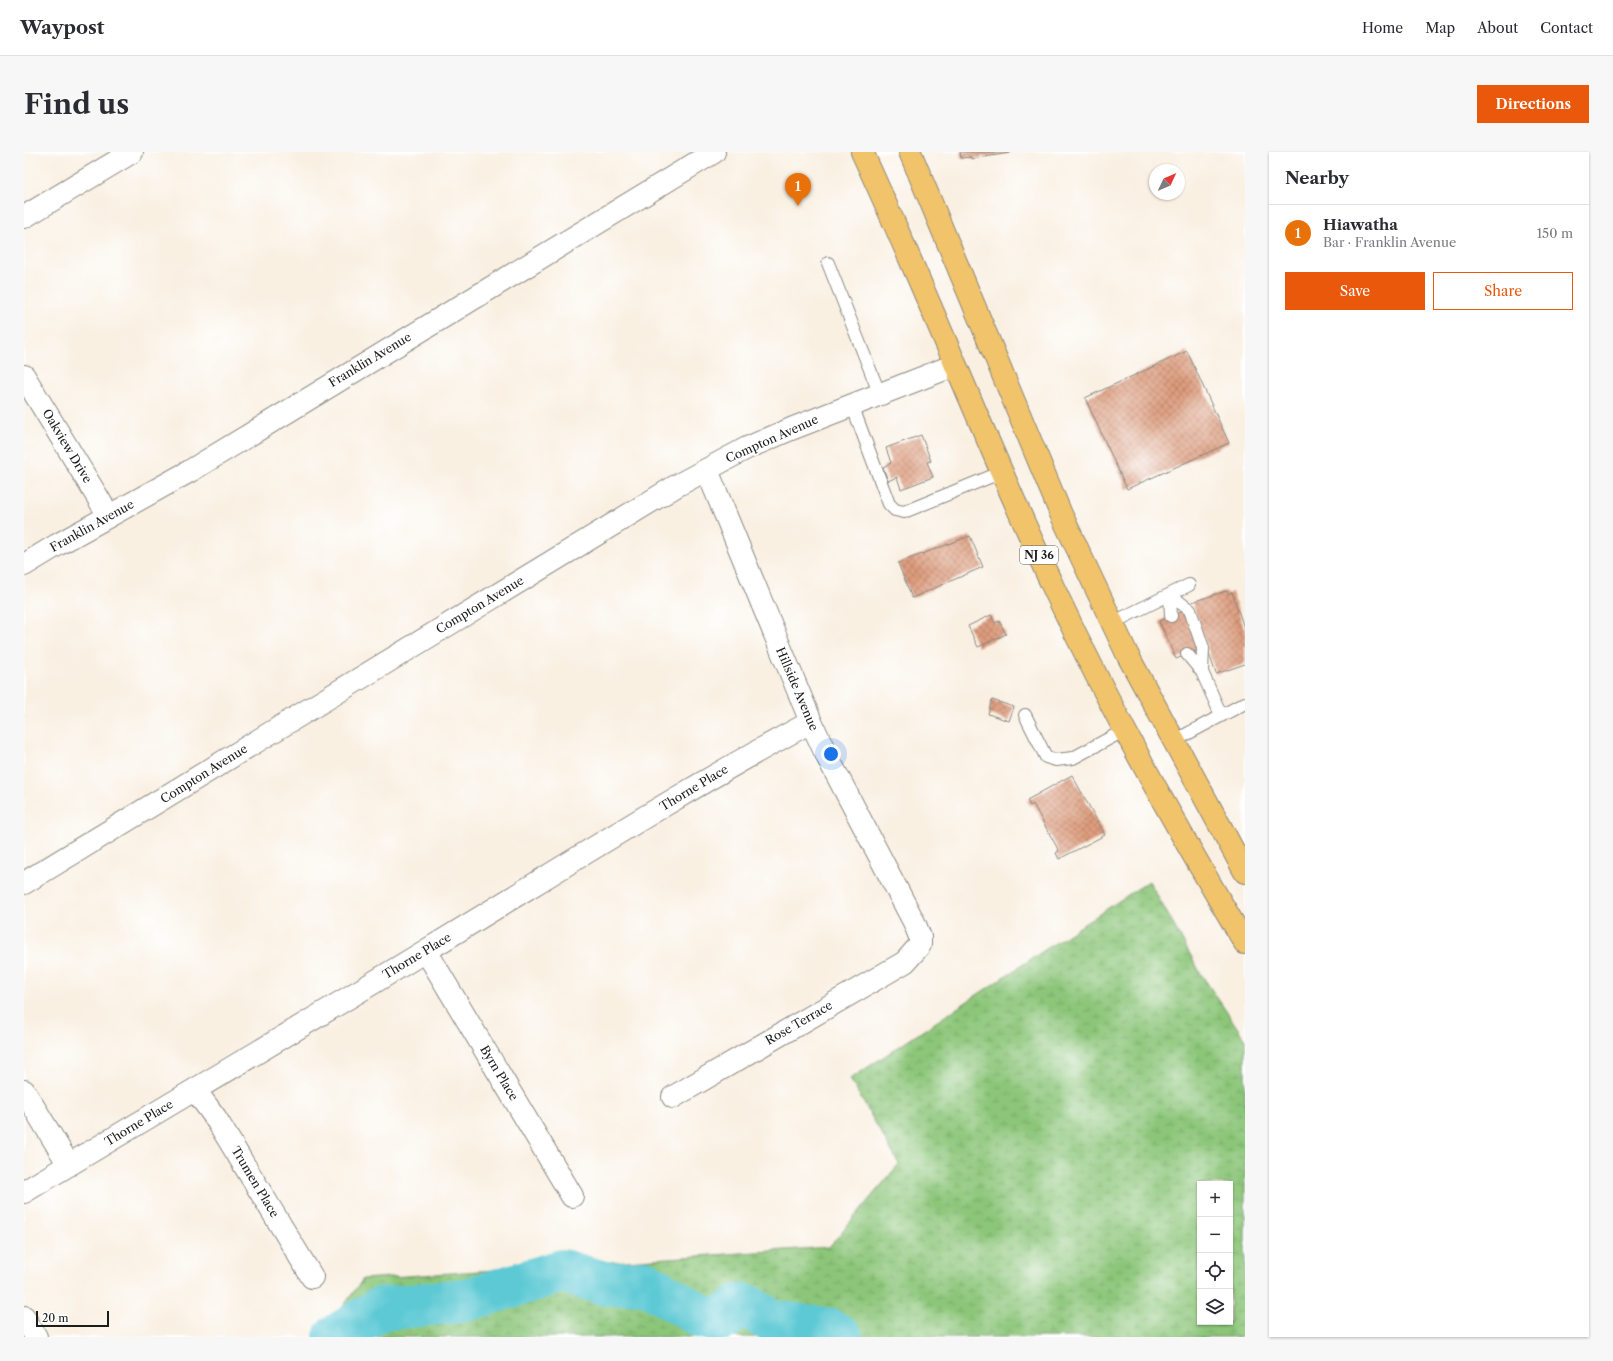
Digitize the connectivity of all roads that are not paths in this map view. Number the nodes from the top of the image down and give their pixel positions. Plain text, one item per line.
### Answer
1 (714, 152) edge
2 (862, 152) edge
3 (910, 152) edge
4 (128, 153) edge
5 (24, 217) edge
6 (828, 263) dead end
7 (955, 366) junction
8 (24, 376) edge
9 (880, 394) junction
10 (852, 405) junction
11 (707, 470) junction
12 (1002, 472) junction
13 (110, 516) junction
14 (24, 565) edge
15 (1189, 585) dead end
16 (1170, 595) junction
17 (1171, 616) dead end
18 (1112, 623) junction
19 (1188, 654) dead end
20 (1202, 672) junction
21 (1245, 703) edge
22 (1026, 715) dead end
23 (1221, 715) junction
24 (811, 722) junction
25 (1125, 730) junction
26 (1174, 741) junction
27 (1245, 872) edge
28 (24, 883) edge
29 (1245, 943) edge
30 (920, 945) joint
31 (426, 951) junction
32 (195, 1090) junction
33 (24, 1092) edge
34 (673, 1096) dead end
35 (69, 1165) junction
36 (24, 1192) edge
37 (572, 1196) dead end
38 (312, 1277) dead end
39 (24, 1317) edge
40 (36, 1337) edge

1 - 13 street, Franklin Avenue
2 - 7 highway, NJ 36
3 - 18 highway, NJ 36
4 - 5 street
6 - 9 lane
7 - 9 street, Compton Avenue
7 - 12 highway, NJ 36
8 - 13 street, Oakview Drive
9 - 10 street, Compton Avenue
10 - 11 street, Compton Avenue
10 - 12 lane
11 - 24 street, Hillside Avenue
11 - 28 street, Compton Avenue
12 - 25 highway, NJ 36
13 - 14 street, Franklin Avenue
15 - 16 lane
16 - 17 lane
16 - 18 lane
16 - 20 lane
18 - 26 highway, NJ 36
19 - 20 lane
20 - 23 lane
21 - 23 lane
22 - 25 lane
23 - 26 lane
24 - 30 street, Hillside Avenue
24 - 31 street, Thorne Place
25 - 29 highway, NJ 36
26 - 27 highway, NJ 36
30 - 34 street, Rose Terrace
31 - 32 street, Thorne Place
31 - 37 street, Byrn Place
32 - 35 street, Thorne Place
32 - 38 street, Trumen Place
33 - 35 street
35 - 36 street, Thorne Place
39 - 40 street

